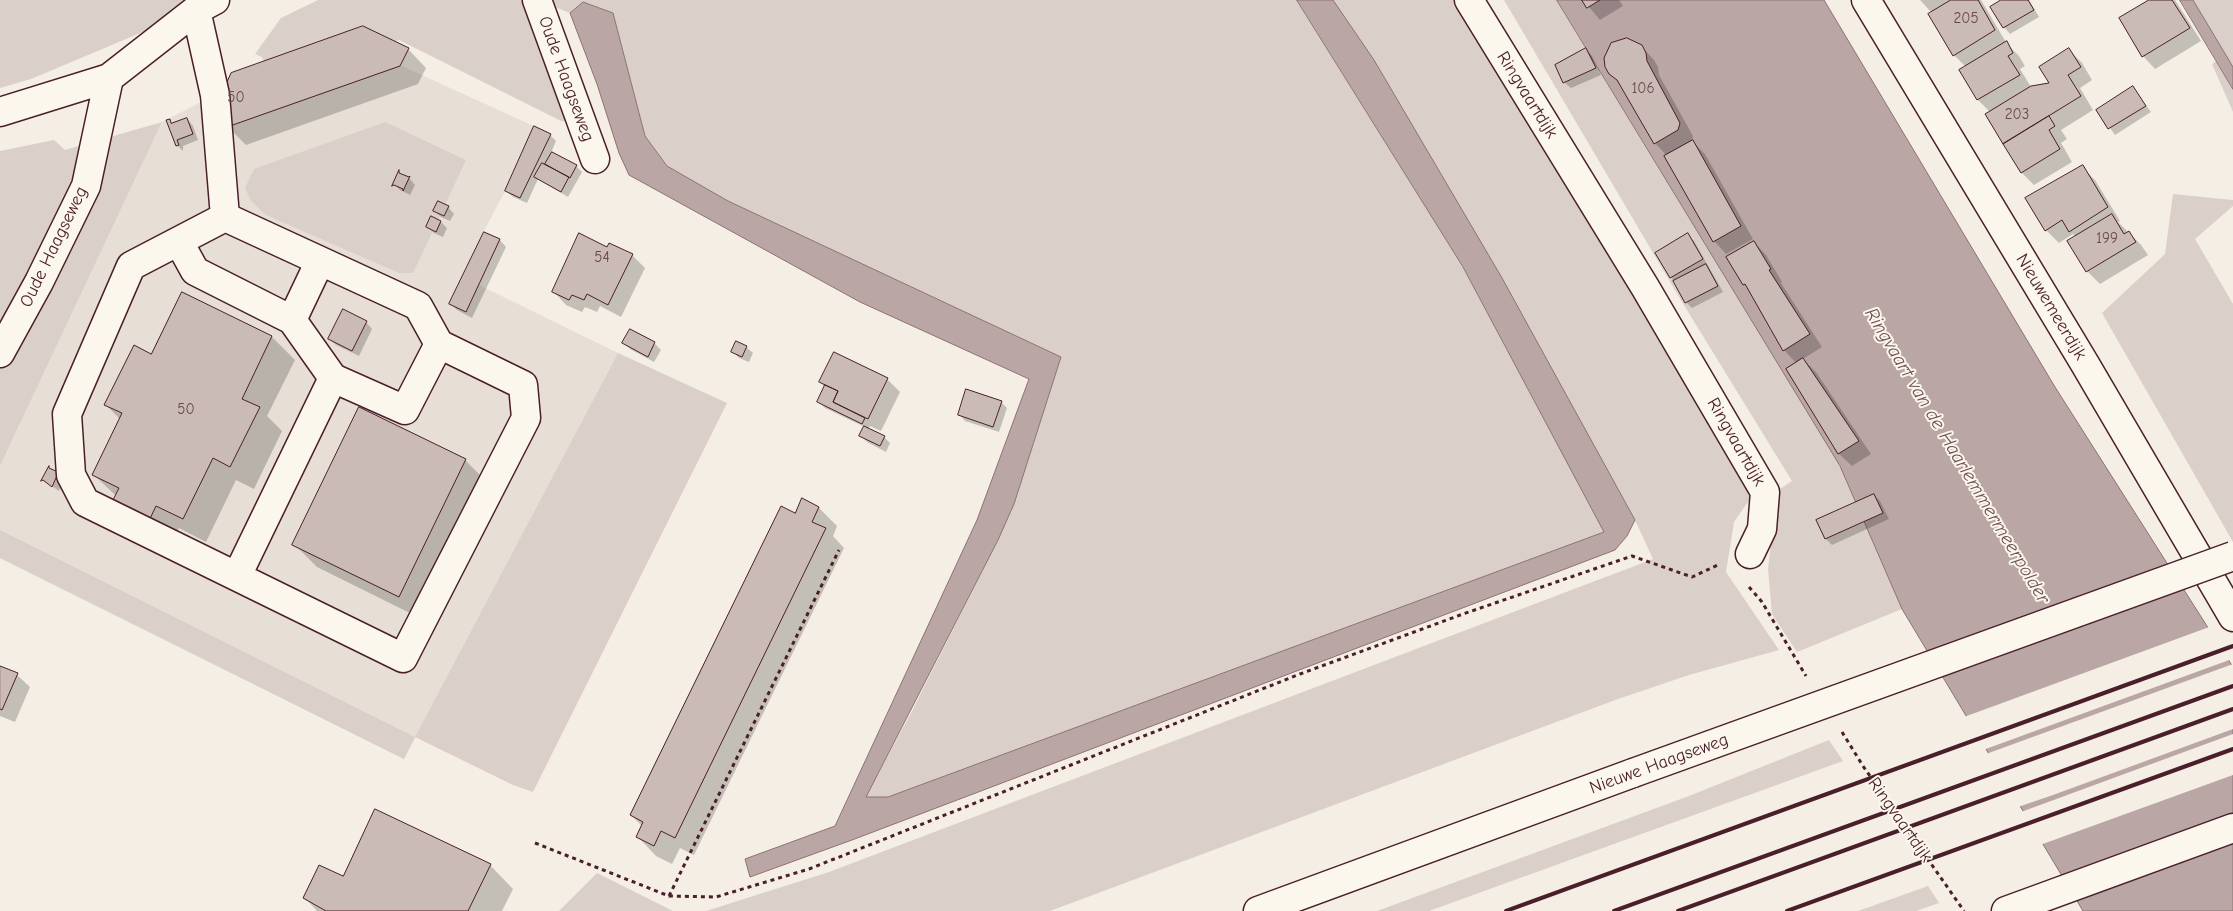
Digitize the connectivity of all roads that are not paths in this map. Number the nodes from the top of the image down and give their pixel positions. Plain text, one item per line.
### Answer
1 (537, 0) edge
2 (1470, 0) edge
3 (1866, 0) edge
4 (206, 5) edge
5 (109, 78) junction
6 (0, 112) edge
7 (595, 159) dead end
8 (225, 217) junction
9 (179, 242) junction
10 (320, 261) junction
11 (292, 320) junction
12 (440, 344) junction
13 (0, 353) edge
14 (334, 378) junction
15 (1750, 554) road end
16 (2233, 556) edge
17 (237, 576) junction
18 (2233, 617) edge
19 (2233, 828) edge
20 (1258, 911) edge
21 (2006, 911) edge

1 - 7 main road, Oude Haagseweg
2 - 15 main road, Ringvaartdijk
3 - 18 main road, Nieuwemeerdijk
4 - 5 main road
4 - 8 main road
5 - 6 main road
5 - 13 main road, Oude Haagseweg
8 - 9 main road
8 - 10 main road
9 - 11 main road
9 - 17 main road
10 - 11 main road
10 - 12 main road
11 - 14 main road
12 - 14 main road
12 - 17 main road
14 - 17 main road
16 - 20 main road, Nieuwe Haagseweg, bridge
19 - 21 main road

